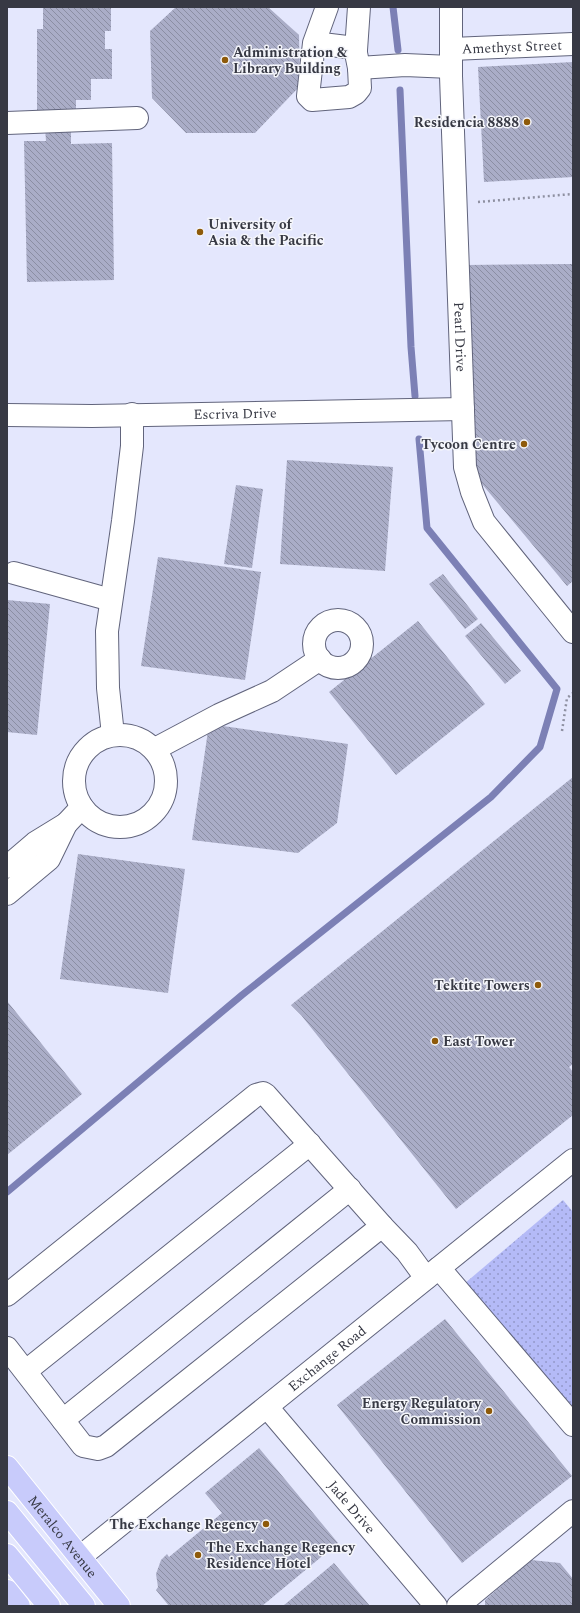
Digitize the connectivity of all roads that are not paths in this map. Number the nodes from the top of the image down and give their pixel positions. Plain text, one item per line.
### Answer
1 (327, 7) edge
2 (359, 7) edge
3 (451, 7) edge
4 (314, 43) junction
5 (573, 44) edge
6 (452, 58) junction
7 (358, 59) junction
8 (136, 118) dead end
9 (7, 123) edge
10 (463, 409) junction
11 (132, 414) junction
12 (7, 415) edge
13 (14, 573) dead end
14 (111, 600) junction
15 (573, 632) edge
16 (320, 659) dead end
17 (113, 735) junction
18 (155, 749) junction
19 (82, 807) junction
20 (66, 824) junction
21 (7, 867) edge
22 (7, 894) edge
23 (310, 1144) junction
24 (573, 1160) edge
25 (350, 1189) junction
26 (382, 1226) junction
27 (432, 1273) junction
28 (7, 1295) edge
29 (7, 1348) edge
30 (26, 1371) junction
31 (267, 1406) junction
32 (63, 1420) junction
33 (573, 1425) edge
34 (7, 1467) edge
35 (573, 1511) edge
36 (7, 1512) edge
37 (7, 1555) edge
38 (80, 1557) junction
39 (7, 1591) edge
40 (19, 1606) edge
41 (49, 1606) edge
42 (84, 1606) edge
43 (119, 1606) edge
44 (436, 1606) edge
45 (458, 1606) edge

1 - 4 street
2 - 7 street
3 - 6 street, Pearl Drive
4 - 7 street, Amethyst Street
4 - 7 street
5 - 6 street, Amethyst Street
6 - 7 street, Amethyst Street
6 - 10 street, Pearl Drive
8 - 9 street
10 - 11 street, Escriva Drive
10 - 15 street, Pearl Drive
11 - 12 street, Escriva Drive
11 - 14 street
13 - 14 street
14 - 17 street
16 - 18 street
17 - 18 street
17 - 19 street
18 - 19 street
19 - 20 street
20 - 21 street
20 - 22 street
23 - 25 street
23 - 28 street
23 - 30 street
24 - 27 street, Exchange Road
25 - 26 street
25 - 32 street
26 - 27 street
26 - 32 street
27 - 31 street, Exchange Road
27 - 33 street
29 - 30 street
30 - 32 street
31 - 38 street, Exchange Road
31 - 44 street, Jade Drive
34 - 38 main road, Meralco Avenue
35 - 45 street
36 - 42 main road, Meralco Avenue
37 - 41 main road
38 - 43 main road, Meralco Avenue
39 - 40 main road

